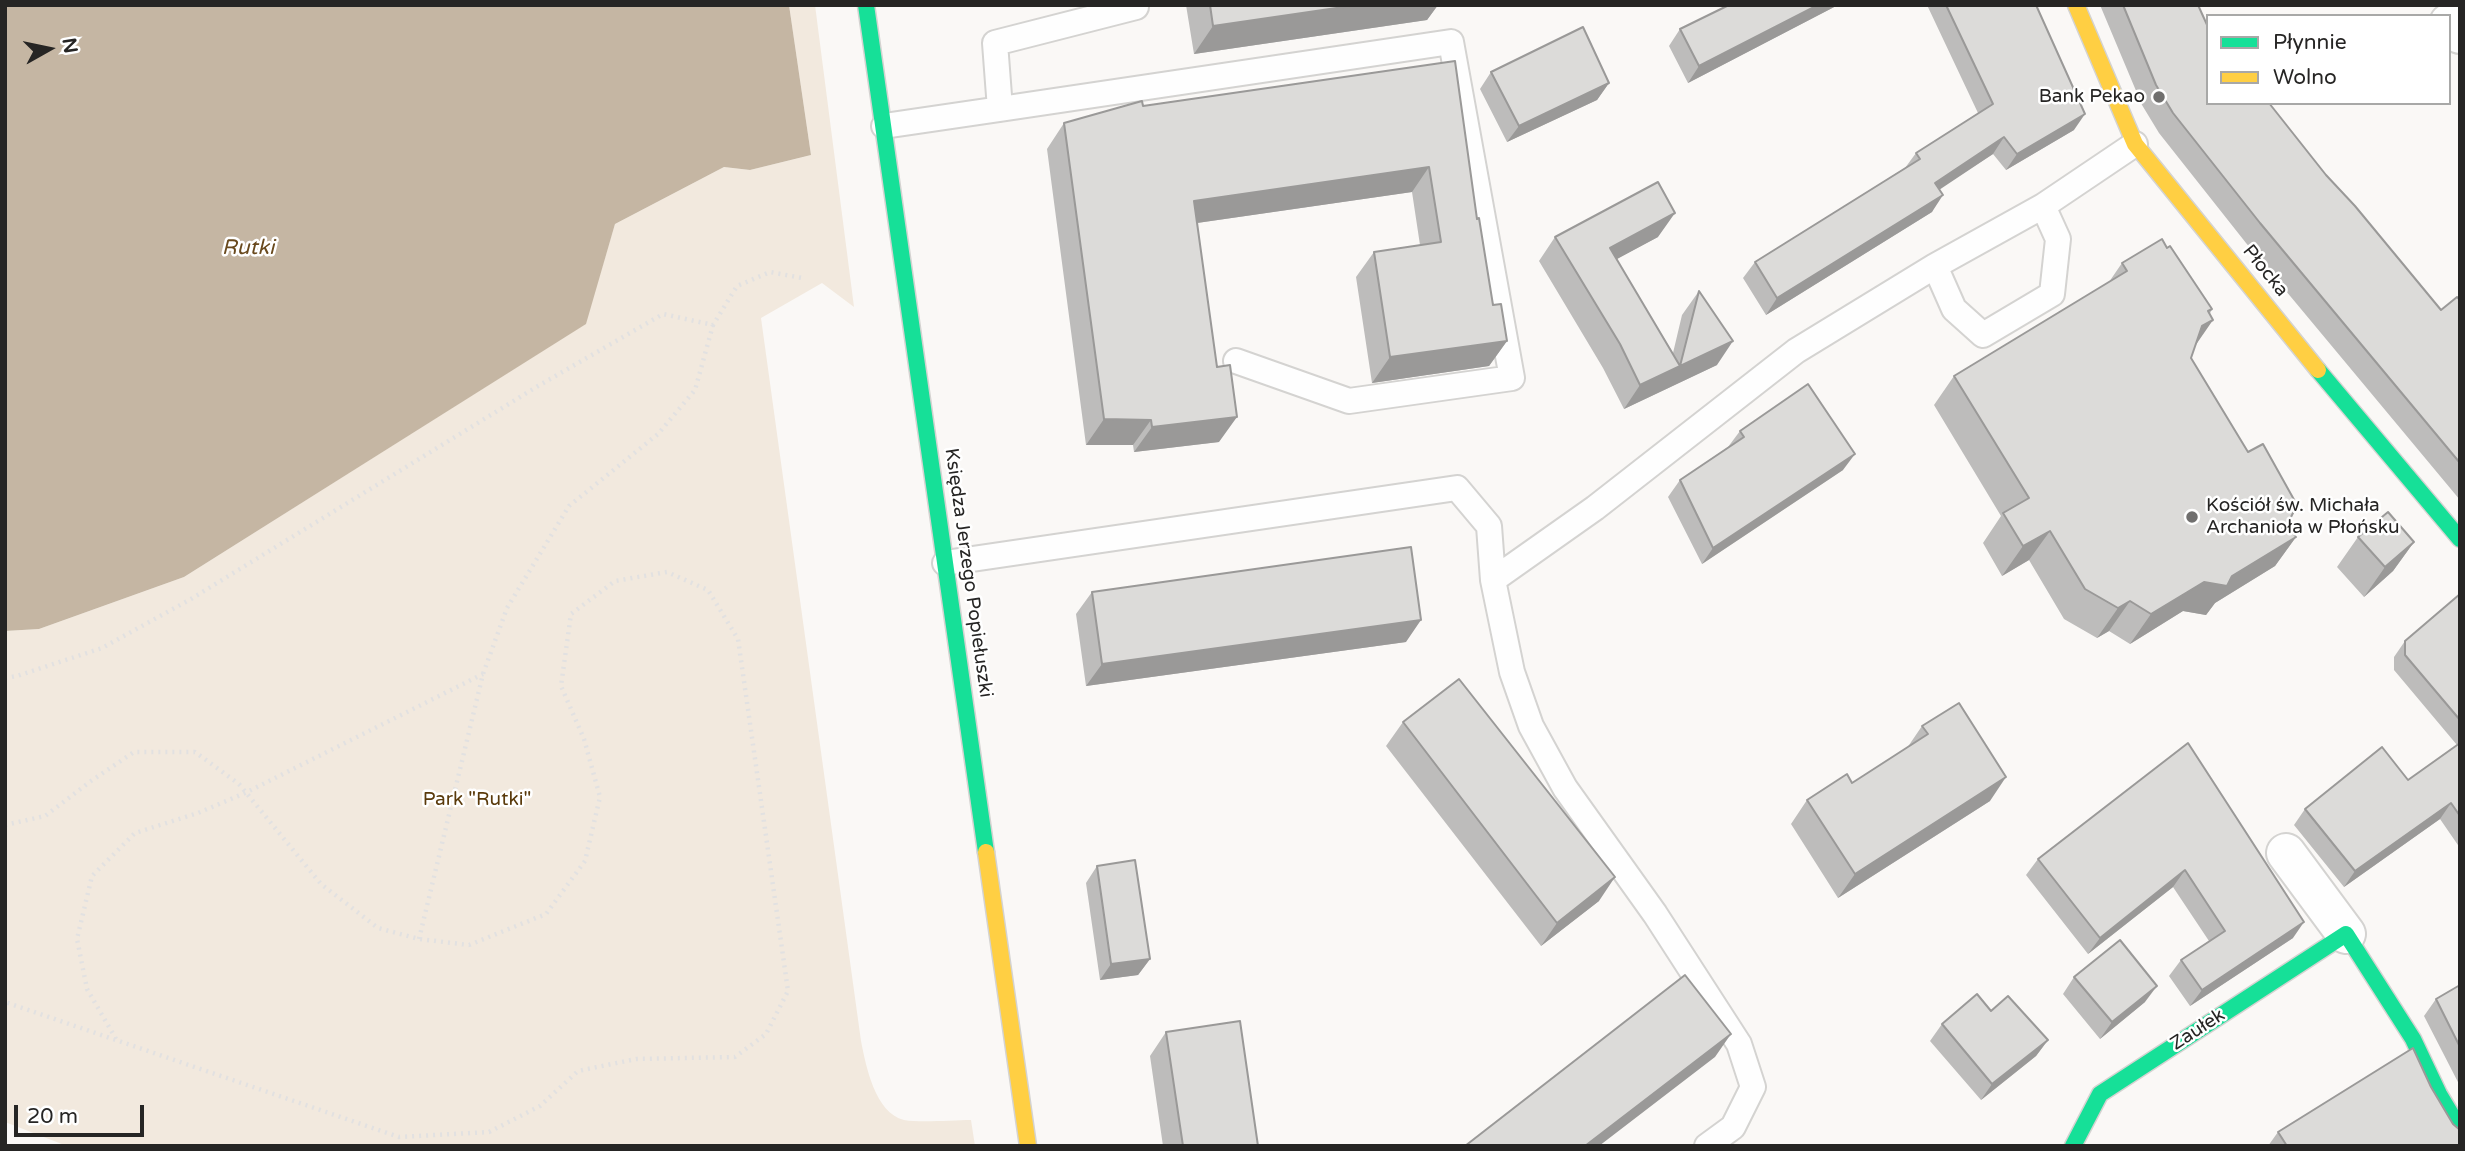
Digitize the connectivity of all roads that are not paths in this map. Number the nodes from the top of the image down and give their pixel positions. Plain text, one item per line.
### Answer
1 (866, 5) edge
2 (2076, 5) edge
3 (1136, 7) edge
4 (1000, 109) junction
5 (884, 126) junction
6 (2134, 144) junction
7 (2043, 206) junction
8 (1935, 267) junction
9 (1236, 361) dead end
10 (2460, 540) edge
11 (945, 563) junction
12 (1493, 580) junction
13 (2286, 853) dead end
14 (2346, 934) junction
15 (2460, 1129) edge
16 (1028, 1146) edge
17 (1707, 1146) edge
18 (2073, 1146) edge

1 - 5 street, Księdza Jerzego Popiełuszki
2 - 6 street, Płocka
3 - 4 lane
4 - 5 lane
4 - 9 lane
5 - 11 street, Księdza Jerzego Popiełuszki
6 - 7 lane
6 - 10 street, Płocka
7 - 8 lane
7 - 8 lane
8 - 12 lane
11 - 12 lane
11 - 16 street, Księdza Jerzego Popiełuszki
12 - 17 lane
13 - 14 street
14 - 15 street
14 - 18 street, Zaułek

